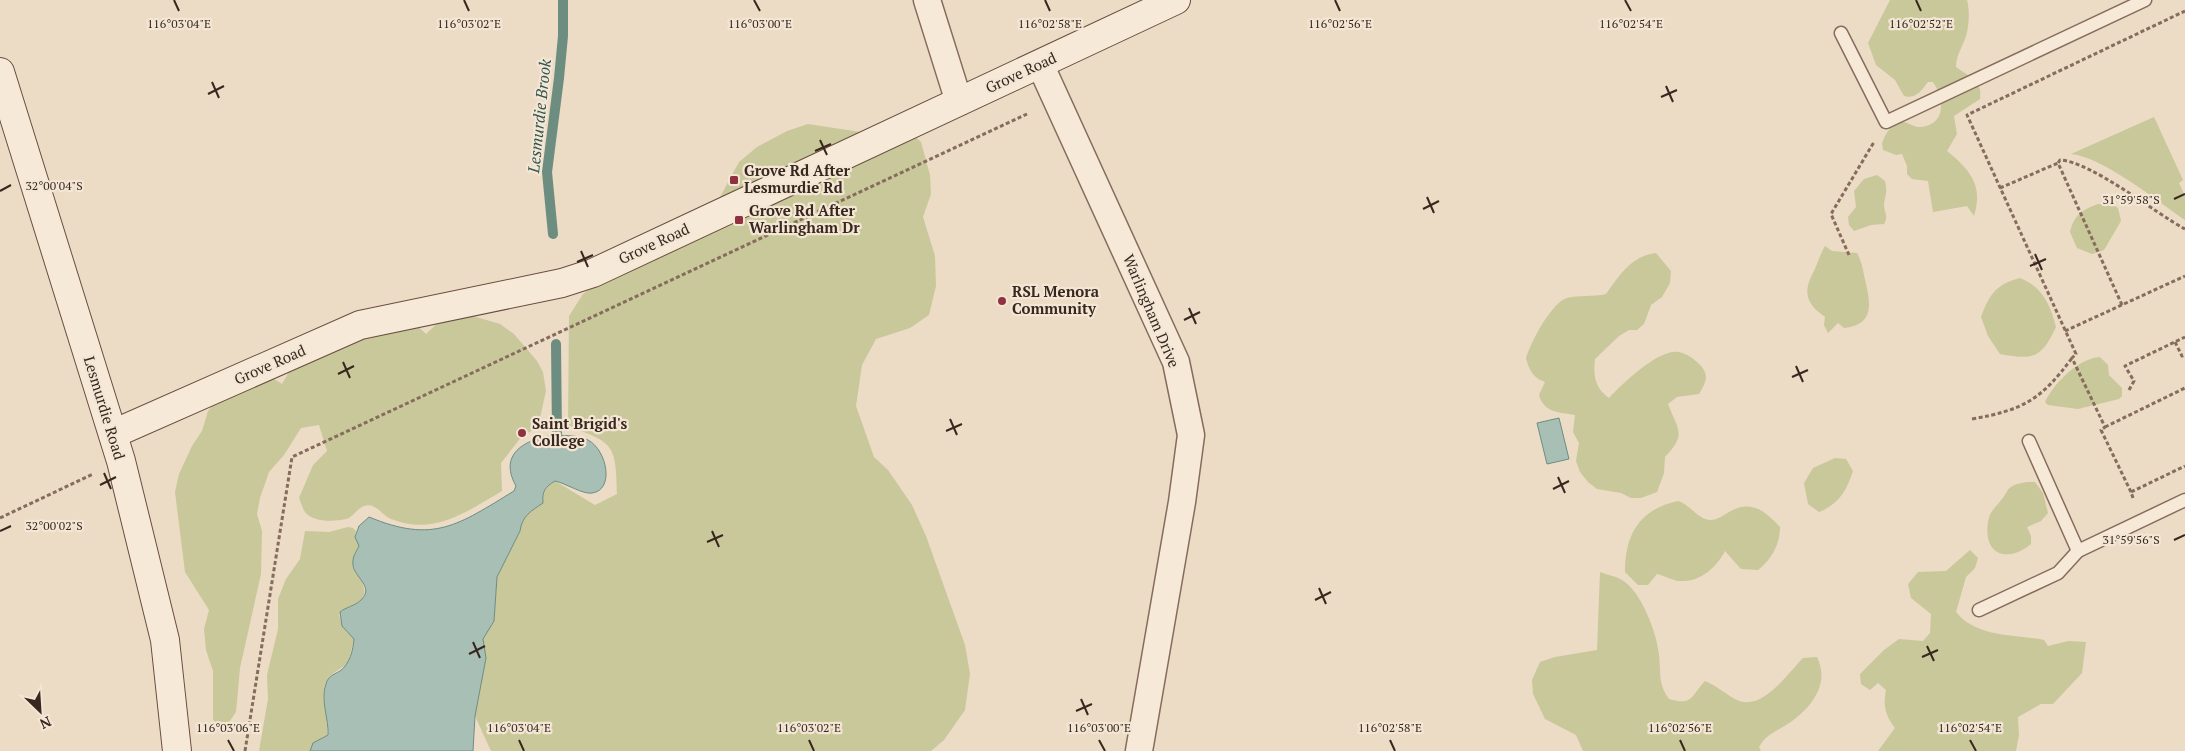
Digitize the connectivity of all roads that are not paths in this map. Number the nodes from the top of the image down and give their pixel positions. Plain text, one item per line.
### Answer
1 (927, 0) edge
2 (1176, 0) edge
3 (2145, 0) edge
4 (1841, 33) dead end
5 (1040, 64) junction
6 (0, 72) edge
7 (959, 102) junction
8 (113, 434) junction
9 (2028, 441) dead end
10 (2185, 500) edge
11 (2078, 551) junction
12 (1979, 610) dead end
13 (177, 751) edge
14 (1139, 751) edge

1 - 7 street
2 - 5 street, Grove Road
3 - 4 lane
5 - 7 street, Grove Road
5 - 14 street, Warlingham Drive
6 - 8 street, Lesmurdie Road
7 - 8 street, Grove Road
8 - 13 street, Lesmurdie Road
9 - 11 lane
10 - 11 lane
11 - 12 lane

